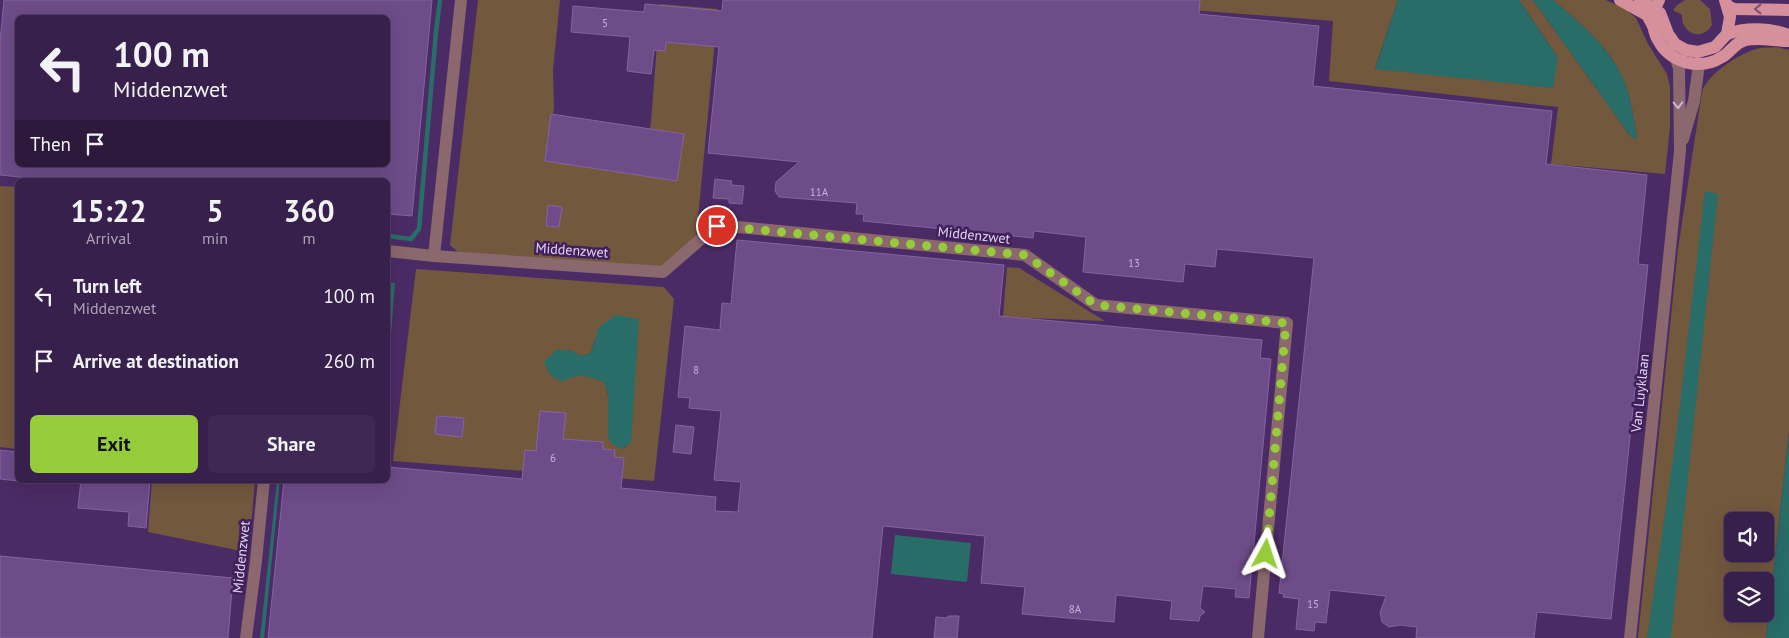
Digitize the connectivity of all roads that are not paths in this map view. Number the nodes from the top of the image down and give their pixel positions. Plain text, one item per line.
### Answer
1 (461, 0) edge
2 (1620, 0) edge
3 (1640, 0) edge
4 (1771, 0) edge
5 (1726, 3) edge
6 (1657, 4) edge
7 (1789, 4) edge
8 (1789, 10) edge
9 (1653, 26) junction
10 (1727, 34) junction
11 (1789, 35) edge
12 (1789, 41) edge
13 (1704, 52) junction
14 (1676, 59) junction
15 (1699, 64) junction
16 (1680, 151) junction
17 (390, 251) edge
18 (434, 256) junction
19 (264, 483) edge
20 (246, 638) edge
21 (1258, 638) edge
22 (1630, 638) edge

1 - 18 street
2 - 9 main road
3 - 6 main road
4 - 7 main road
8 -> 5 main road
5 - 10 main road
6 - 9 main road
6 - 13 main road
9 - 14 main road
10 - 11 main road
10 - 13 main road
12 - 15 main road
13 - 15 main road
14 - 15 main road
14 -> 16 street, Van Luyklaan
15 - 16 street, Van Luyklaan
16 - 22 street, Van Luyklaan
17 - 18 street, Middenzwet
18 - 21 street, Middenzwet
19 - 20 street, Middenzwet

